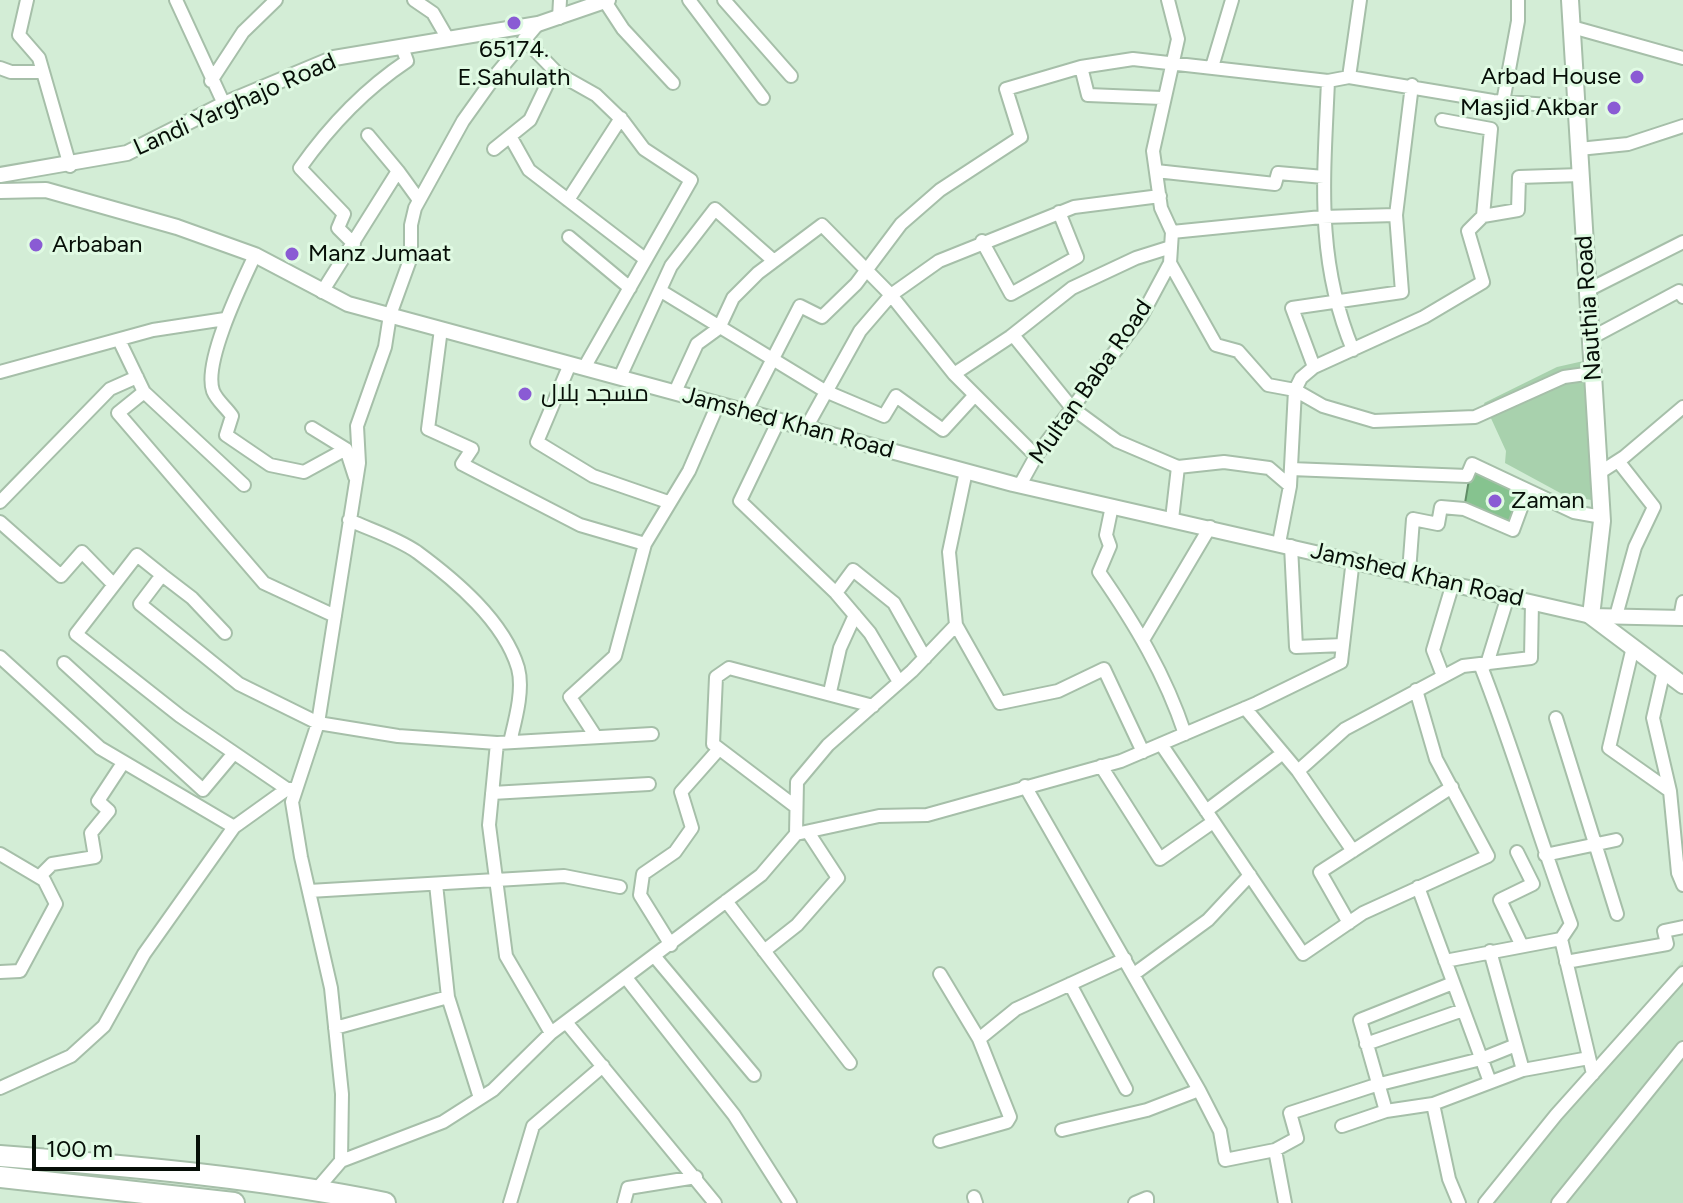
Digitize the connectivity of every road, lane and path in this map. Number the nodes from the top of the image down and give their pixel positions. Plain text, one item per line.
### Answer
1 (27, 0) edge
2 (176, 0) edge
3 (276, 0) edge
4 (414, 0) edge
5 (560, 0) edge
6 (606, 0) edge
7 (689, 0) edge
8 (724, 0) edge
9 (1168, 0) edge
10 (1232, 0) edge
11 (1360, 0) edge
12 (1518, 0) edge
13 (1570, 0) edge
14 (559, 18) junction
15 (538, 24) junction
16 (1572, 27) junction
17 (448, 39) junction
18 (524, 39) junction
19 (402, 47) junction
20 (1683, 58) edge
21 (1173, 62) junction
22 (1081, 67) junction
23 (1212, 67) junction
24 (0, 68) edge
25 (554, 70) junction
26 (43, 72) junction
27 (791, 76) dead end
28 (1349, 77) junction
29 (211, 81) junction
30 (1328, 81) junction
31 (673, 83) dead end
32 (1412, 85) junction
33 (763, 98) dead end
34 (1162, 98) junction
35 (1503, 102) junction
36 (224, 104) junction
37 (1577, 107) junction
38 (621, 118) junction
39 (1442, 120) dead end
40 (1683, 126) edge
41 (368, 135) dead end
42 (510, 136) junction
43 (494, 149) dead end
44 (1579, 149) junction
45 (70, 166) junction
46 (398, 171) junction
47 (1156, 171) junction
48 (0, 175) edge
49 (1581, 175) junction
50 (1324, 177) junction
51 (0, 191) edge
52 (1160, 196) junction
53 (419, 200) junction
54 (568, 200) junction
55 (1059, 212) junction
56 (1396, 215) junction
57 (1483, 216) junction
58 (1322, 217) junction
59 (1172, 232) junction
60 (569, 237) dead end
61 (982, 241) junction
62 (1683, 242) edge
63 (354, 244) junction
64 (1171, 247) junction
65 (255, 255) junction
66 (645, 259) junction
67 (774, 261) junction
68 (1170, 263) junction
69 (866, 270) junction
70 (630, 288) junction
71 (1588, 290) junction
72 (661, 291) junction
73 (322, 292) junction
74 (891, 295) junction
75 (1683, 297) edge
76 (1336, 299) junction
77 (390, 315) junction
78 (225, 319) junction
79 (719, 328) junction
80 (441, 329) junction
81 (1013, 335) junction
82 (1591, 338) junction
83 (119, 340) junction
84 (1353, 350) junction
85 (774, 357) junction
86 (577, 366) junction
87 (1314, 367) junction
88 (0, 372) edge
89 (1593, 373) junction
90 (954, 374) junction
91 (137, 377) junction
92 (620, 377) junction
93 (1295, 390) junction
94 (825, 391) junction
95 (144, 392) junction
96 (675, 392) junction
97 (975, 395) junction
98 (718, 404) junction
99 (1683, 407) edge
100 (1072, 408) junction
101 (746, 411) junction
102 (779, 420) junction
103 (312, 428) dead end
104 (806, 428) junction
105 (346, 449) junction
106 (1036, 456) junction
107 (1618, 461) junction
108 (1178, 467) junction
109 (1291, 469) junction
110 (966, 471) junction
111 (1599, 473) junction
112 (356, 480) junction
113 (244, 485) dead end
114 (1020, 485) junction
115 (1290, 486) junction
116 (1527, 492) junction
117 (0, 502) edge
118 (668, 502) junction
119 (1112, 506) junction
120 (1602, 517) junction
121 (1172, 519) junction
122 (349, 520) junction
123 (0, 522) edge
124 (1210, 527) junction
125 (645, 544) junction
126 (1285, 544) junction
127 (1353, 559) junction
128 (1409, 572) junction
129 (162, 575) junction
130 (1453, 583) junction
131 (114, 585) junction
132 (836, 593) junction
133 (1508, 596) junction
134 (1532, 602) junction
135 (1683, 602) edge
136 (855, 615) junction
137 (335, 616) junction
138 (1591, 616) junction
139 (1616, 616) junction
140 (1682, 618) edge
141 (956, 625) junction
142 (225, 633) dead end
143 (1143, 640) junction
144 (1343, 645) junction
145 (1633, 647) junction
146 (0, 657) edge
147 (925, 658) junction
148 (64, 663) dead end
149 (1484, 664) junction
150 (1664, 670) junction
151 (1443, 676) junction
152 (899, 682) junction
153 (1683, 685) edge
154 (1416, 690) junction
155 (830, 692) junction
156 (873, 706) junction
157 (1245, 708) junction
158 (1556, 718) dead end
159 (318, 723) junction
160 (652, 734) dead end
161 (1185, 734) junction
162 (596, 737) junction
163 (503, 742) junction
164 (1161, 744) junction
165 (719, 749) junction
166 (1143, 752) junction
167 (234, 753) junction
168 (1283, 753) junction
169 (123, 763) junction
170 (1101, 766) junction
171 (1298, 771) junction
172 (649, 784) dead end
173 (1025, 786) junction
174 (1452, 787) junction
175 (292, 789) junction
176 (1670, 791) junction
177 (492, 793) junction
178 (796, 807) junction
179 (1210, 816) junction
180 (234, 827) junction
181 (802, 833) junction
182 (1616, 840) dead end
183 (1594, 845) junction
184 (1353, 851) junction
185 (1517, 852) dead end
186 (0, 854) edge
187 (1545, 855) junction
188 (1250, 875) junction
189 (39, 877) junction
190 (495, 880) junction
191 (436, 884) junction
192 (1683, 885) edge
193 (620, 887) dead end
194 (1418, 887) junction
195 (309, 891) junction
196 (726, 901) junction
197 (1617, 914) dead end
198 (1349, 923) junction
199 (1683, 927) edge
200 (1561, 939) junction
201 (1521, 944) junction
202 (671, 945) junction
203 (764, 951) junction
204 (1490, 951) junction
205 (655, 957) junction
206 (1125, 959) junction
207 (1445, 961) junction
208 (1566, 962) junction
209 (0, 972) edge
210 (1683, 973) edge
211 (940, 974) dead end
212 (1134, 974) junction
213 (627, 979) junction
214 (1453, 983) junction
215 (1070, 984) junction
216 (448, 997) junction
217 (1463, 1010) junction
218 (566, 1022) junction
219 (335, 1028) junction
220 (551, 1033) junction
221 (979, 1039) junction
222 (1366, 1044) junction
223 (1516, 1045) junction
224 (1683, 1048) edge
225 (1589, 1058) junction
226 (1481, 1059) junction
227 (850, 1063) dead end
228 (603, 1066) junction
229 (1523, 1070) junction
230 (1593, 1074) junction
231 (754, 1075) dead end
232 (1490, 1082) junction
233 (1376, 1085) junction
234 (0, 1088) edge
235 (1126, 1089) dead end
236 (1199, 1090) junction
237 (480, 1098) junction
238 (1433, 1104) junction
239 (1386, 1111) junction
240 (1342, 1126) dead end
241 (1062, 1130) dead end
242 (940, 1141) dead end
243 (1275, 1150) junction
244 (0, 1156) edge
245 (341, 1161) junction
246 (0, 1177) edge
247 (696, 1177) junction
248 (317, 1189) junction
249 (234, 1203) edge
250 (385, 1203) edge
251 (510, 1203) edge
252 (624, 1203) edge
253 (715, 1203) edge
254 (790, 1203) edge
255 (1135, 1203) edge
256 (1147, 1203) edge
257 (1285, 1203) edge
258 (1459, 1203) edge
259 (1485, 1203) edge
260 (1559, 1203) edge

1 - 26 street
2 - 29 street
3 - 29 street
4 - 17 street
5 - 14 street
6 - 14 street, Landi Yarghajo Road
6 - 31 street
7 - 33 street
8 - 27 street
9 - 21 street, Multan Baba Road
10 - 23 street
11 - 28 street
12 - 35 street
13 - 16 main road, Nauthia Road
14 - 15 street, Landi Yarghajo Road
15 - 17 street, Landi Yarghajo Road
15 - 18 street
16 - 20 street
16 - 37 main road, Nauthia Road
17 - 19 street, Landi Yarghajo Road
18 - 25 street
18 - 53 street
19 - 36 street, Landi Yarghajo Road
19 - 63 street
21 - 22 street
21 - 23 street
21 - 34 street, Multan Baba Road
22 - 34 street
22 - 69 street
23 - 30 street
24 - 26 street
25 - 38 street
25 - 42 street
26 - 45 street
28 - 30 street
28 - 32 street
29 - 36 street
30 - 50 street
32 - 35 street
32 - 56 street
34 - 47 street, Multan Baba Road
35 - 37 street
36 - 45 street, Landi Yarghajo Road
37 - 44 main road, Nauthia Road
38 - 54 street
38 - 66 street
39 - 57 street
40 - 44 street
41 - 46 street
42 - 43 street
42 - 54 street
44 - 49 main road, Nauthia Road
45 - 48 street, Landi Yarghajo Road
46 - 53 street
46 - 63 street
47 - 50 street
47 - 52 street, Multan Baba Road
49 - 57 street
49 - 71 main road, Nauthia Road
50 - 58 street
51 - 65 street, Jamshed Khan Road
52 - 55 street
52 - 59 street, Multan Baba Road
53 - 77 street
54 - 66 street
55 - 61 street
55 - 61 street
56 - 58 street
56 - 76 street
57 - 84 street
58 - 59 street
58 - 76 street
59 - 64 street, Multan Baba Road
60 - 70 street
61 - 74 street
62 - 71 street
63 - 73 street
64 - 68 street, Multan Baba Road
64 - 81 street
65 - 73 street, Jamshed Khan Road
65 - 78 street
66 - 70 street
67 - 69 street
67 - 72 street
67 - 79 street
68 - 93 street
68 - 100 street, Multan Baba Road
69 - 74 street
69 - 85 street
70 - 86 street
71 - 82 main road, Nauthia Road
72 - 79 street
72 - 92 street
73 - 77 street, Jamshed Khan Road
74 - 90 street
74 - 94 street
75 - 82 street
76 - 84 street
76 - 87 street
77 - 80 street, Jamshed Khan Road
77 - 112 street
78 - 83 street
78 - 105 street
79 - 85 street
79 - 96 street
80 - 86 street, Jamshed Khan Road
80 - 125 street
81 - 90 street
81 - 100 street
82 - 89 main road, Nauthia Road
83 - 88 street
83 - 91 street
84 - 87 street
85 - 94 street
85 - 101 street
86 - 92 street, Jamshed Khan Road
86 - 118 street
87 - 93 street
89 - 93 street
89 - 111 main road, Nauthia Road
90 - 97 street
91 - 95 street
91 - 117 street
92 - 96 street, Jamshed Khan Road
93 - 109 street
94 - 97 street
94 - 104 street
95 - 113 street
95 - 137 street
96 - 98 street, Jamshed Khan Road
97 - 106 street
98 - 101 street, Jamshed Khan Road
98 - 118 street
99 - 107 street
100 - 106 street, Multan Baba Road
100 - 108 street
101 - 102 street, Jamshed Khan Road
102 - 104 street, Jamshed Khan Road
102 - 132 street
103 - 105 street
104 - 110 street, Jamshed Khan Road
105 - 112 street
106 - 114 street, Multan Baba Road
107 - 111 street
107 - 139 street
108 - 115 street
108 - 121 street
109 - 115 street
109 - 116 street
110 - 114 street, Jamshed Khan Road
110 - 141 street
111 - 120 main road, Nauthia Road
112 - 122 street
114 - 119 street, Jamshed Khan Road
115 - 126 street
116 - 120 street
116 - 128 street
118 - 125 street
119 - 121 street, Jamshed Khan Road
119 - 143 street
120 - 138 main road, Nauthia Road
121 - 124 street, Jamshed Khan Road
122 - 137 street
122 - 163 street
123 - 131 street
124 - 126 street, Jamshed Khan Road
124 - 143 street
125 - 162 street
126 - 127 street, Jamshed Khan Road
126 - 144 street
127 - 128 street, Jamshed Khan Road
127 - 144 street
128 - 130 street, Jamshed Khan Road
129 - 131 street
129 - 142 street
129 - 159 street
130 - 133 street, Jamshed Khan Road
130 - 151 street
131 - 167 street
132 - 136 street
132 - 147 street
133 - 134 street, Jamshed Khan Road
133 - 149 street
134 - 138 street, Jamshed Khan Road
134 - 149 street
135 - 140 street
136 - 152 street
136 - 155 street
137 - 159 street
138 - 139 street, Jamshed Khan Road
138 - 145 main road
139 - 140 street, Jamshed Khan Road
141 - 147 street
141 - 166 street
143 - 161 street
144 - 157 street
145 - 150 main road
145 - 176 street
146 - 169 street
147 - 152 street
148 - 167 street
149 - 151 street
149 - 187 street
150 - 153 main road
150 - 176 street
151 - 154 street
152 - 156 street
154 - 171 street
154 - 174 street
155 - 156 street
155 - 165 street
156 - 178 street
157 - 161 street
157 - 168 street
158 - 183 street
159 - 163 street
159 - 175 street
160 - 162 street
161 - 164 street
162 - 163 street
163 - 177 street
164 - 166 street
164 - 179 street
165 - 178 street
165 - 202 street
166 - 170 street
167 - 175 street
168 - 171 street
168 - 179 street
169 - 180 street
169 - 189 street
170 - 173 street
170 - 179 street
171 - 184 street
172 - 177 street
173 - 181 street
173 - 206 street
174 - 184 street
174 - 194 street
175 - 180 street
175 - 195 street
176 - 192 street
177 - 190 street
178 - 181 street
179 - 188 street
180 - 234 street
181 - 196 street
181 - 203 street
182 - 183 street
183 - 187 street
183 - 197 street
184 - 198 street
185 - 201 street
186 - 189 street
187 - 200 street
188 - 198 street
188 - 212 street
189 - 209 street
190 - 191 street
190 - 193 street
190 - 220 street
191 - 195 street
191 - 216 street
194 - 198 street
194 - 207 street
195 - 219 street
196 - 202 street
196 - 203 street
199 - 208 street
200 - 201 street
200 - 208 street
201 - 204 street
202 - 205 street
203 - 227 street
204 - 207 street
204 - 223 street
205 - 213 street
205 - 231 street
206 - 212 street
206 - 215 street
207 - 214 street
208 - 225 street
210 - 230 street
211 - 221 street
212 - 236 street
213 - 218 street
213 - 254 street
214 - 217 street
214 - 222 street
215 - 221 street
215 - 235 street
216 - 219 street
216 - 237 street
217 - 222 street
217 - 226 street
218 - 220 street
218 - 228 street
219 - 245 street
220 - 237 street
221 - 242 street
222 - 233 street
223 - 226 street
223 - 229 street
224 - 260 street
225 - 229 street
225 - 230 street
226 - 232 street
226 - 233 street
228 - 247 street
228 - 251 street
229 - 232 street
230 - 259 street
232 - 238 street
233 - 239 street
233 - 243 street
236 - 241 street
236 - 243 street
237 - 245 street
238 - 239 street
238 - 258 street
239 - 240 street
243 - 257 street
244 - 248 highway
245 - 248 street
246 - 249 highway
247 - 252 street
247 - 253 street
248 - 250 highway
255 - 256 street

